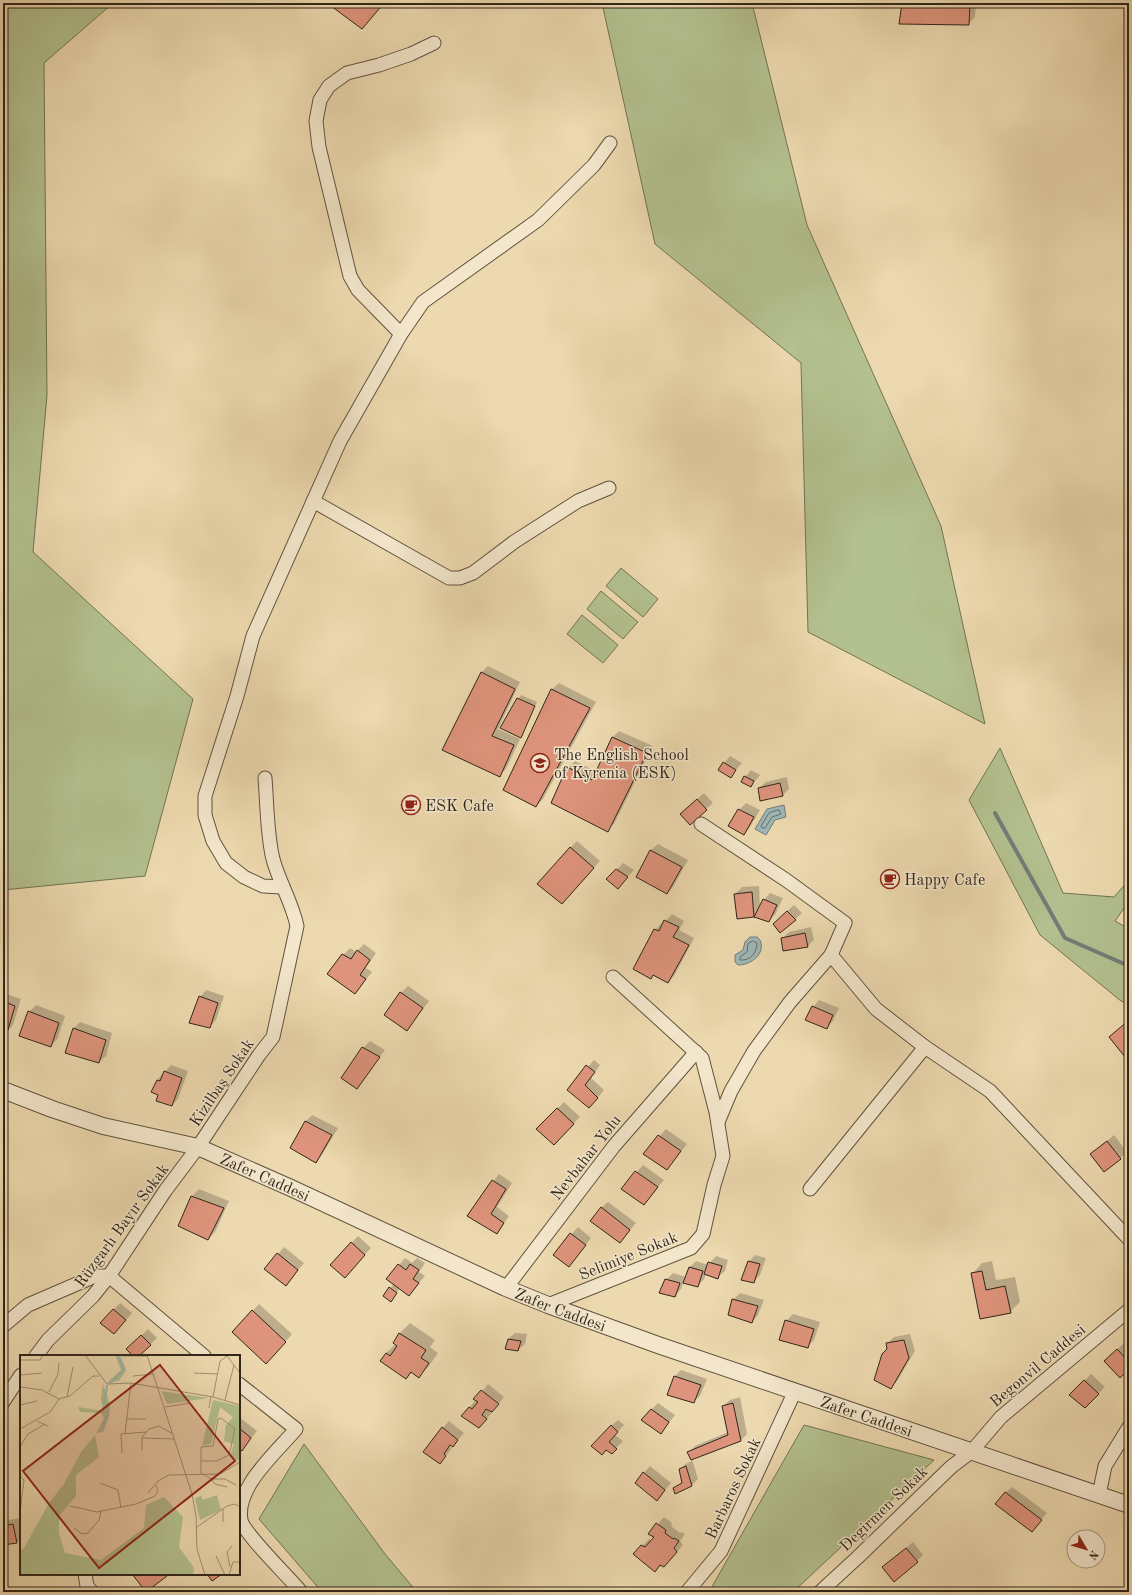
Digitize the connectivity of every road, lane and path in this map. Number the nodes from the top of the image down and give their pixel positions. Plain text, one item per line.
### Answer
1 (434, 43) dead end
2 (610, 143) dead end
3 (402, 334) junction
4 (609, 488) dead end
5 (314, 501) junction
6 (265, 778) dead end
7 (702, 824) dead end
8 (282, 888) junction
9 (830, 955) junction
10 (613, 977) dead end
11 (925, 1047) junction
12 (696, 1052) junction
13 (3, 1090) edge
14 (718, 1123) junction
15 (198, 1147) junction
16 (810, 1190) dead end
17 (1129, 1239) edge
18 (109, 1276) junction
19 (506, 1288) junction
20 (548, 1305) junction
21 (1129, 1310) edge
22 (4, 1323) edge
23 (196, 1354) edge
24 (37, 1355) edge
25 (20, 1376) edge
26 (240, 1385) edge
27 (795, 1391) junction
28 (3, 1402) edge
29 (1129, 1427) edge
30 (972, 1451) junction
31 (1099, 1495) junction
32 (1129, 1505) edge
33 (85, 1575) edge
34 (92, 1592) edge
35 (301, 1592) edge
36 (687, 1592) edge
37 (820, 1592) edge

1 - 3 street
2 - 3 street
3 - 5 street
4 - 5 street
5 - 8 street
6 - 8 street
7 - 9 street
8 - 15 street, Kizilbaş Sokak
9 - 11 street
9 - 14 street
10 - 12 street, Selimiye Sokak
11 - 16 street
11 - 17 street
12 - 14 street, Selimiye Sokak
12 - 19 street, Nevbahar Yolu
13 - 15 street, Zafer Caddesi
14 - 20 street, Selimiye Sokak
15 - 18 street, Rüzgarlı Bayır Sokak
15 - 19 street, Zafer Caddesi
18 - 22 street
18 - 23 street
18 - 24 street, Rüzgarlı Bayır Sokak
19 - 20 street, Zafer Caddesi
20 - 27 street, Zafer Caddesi
21 - 30 street, Begonvil Caddesi
25 - 28 street
26 - 35 street
27 - 30 street, Zafer Caddesi
27 - 36 street, Barbaros Sokak
29 - 31 street
30 - 31 street, Zafer Caddesi
30 - 37 street, Degirmen Sokak
31 - 32 street, Zafer Caddesi
33 - 34 street

